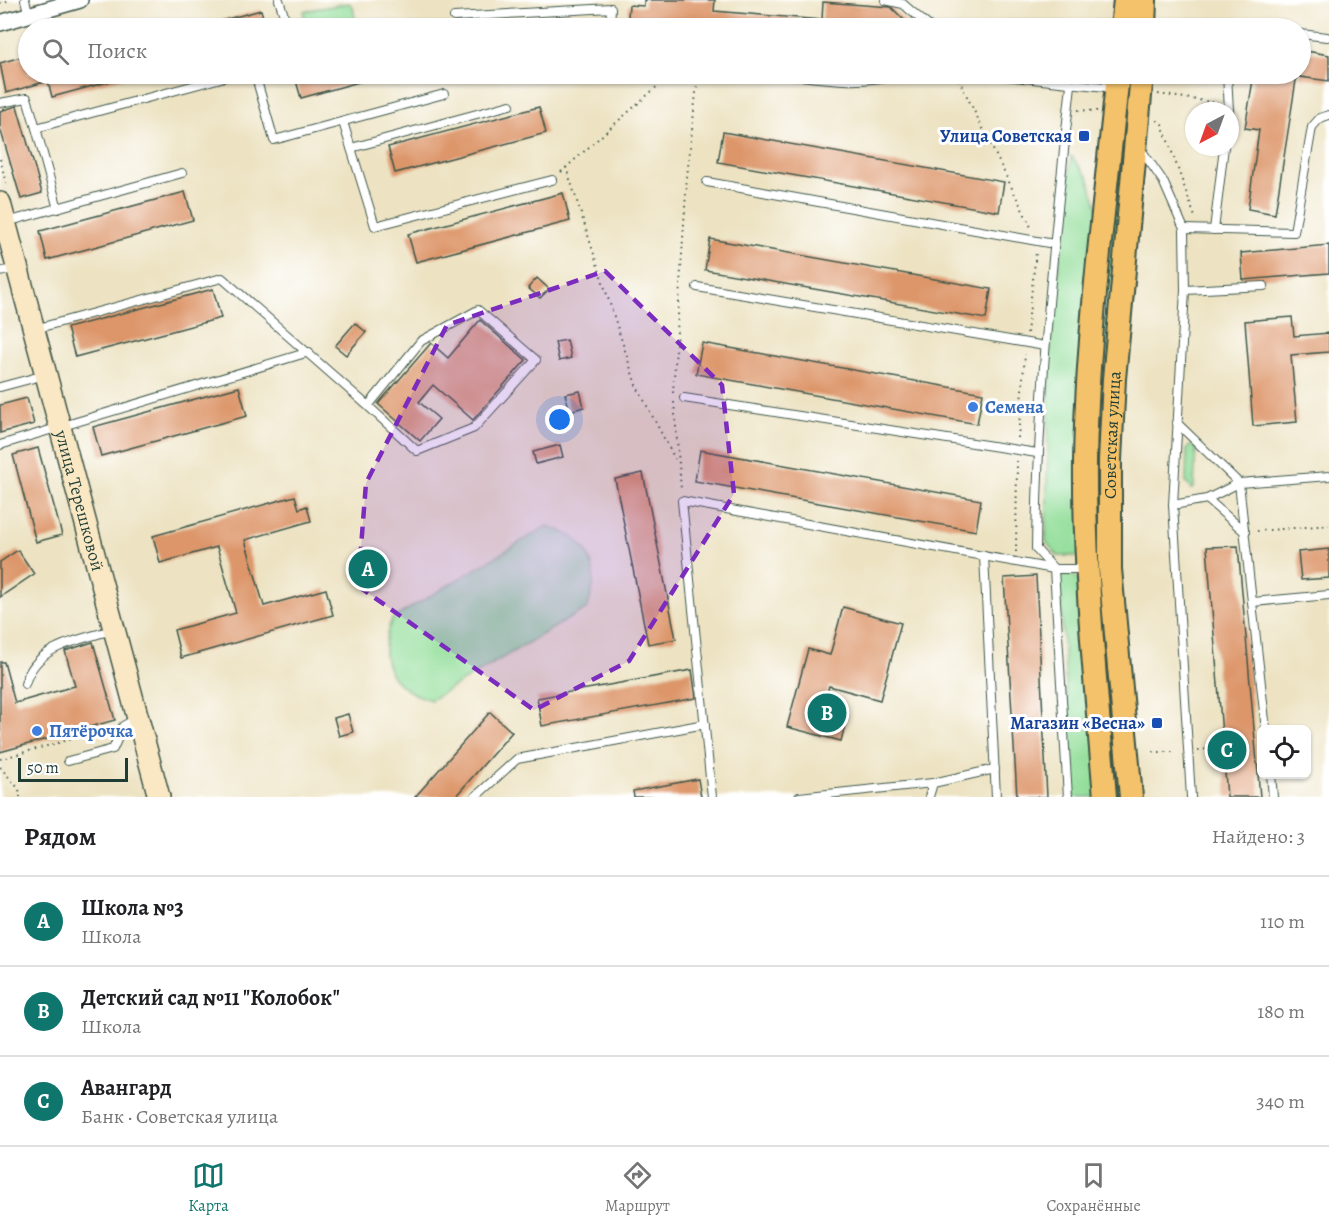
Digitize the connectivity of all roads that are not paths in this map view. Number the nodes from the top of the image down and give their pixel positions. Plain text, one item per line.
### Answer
1 (80, 0) edge
2 (279, 0) edge
3 (885, 0) edge
4 (1125, 0) edge
5 (1145, 0) edge
6 (614, 4) edge
7 (27, 7) edge
8 (454, 17) dead end
9 (285, 18) edge
10 (919, 18) edge
11 (1123, 18) edge
12 (1144, 18) edge
13 (0, 23) edge
14 (1311, 36) edge
15 (1327, 38) dead end
16 (199, 84) edge
17 (258, 84) edge
18 (1063, 84) edge
19 (1082, 84) edge
20 (1117, 84) edge
21 (1147, 84) edge
22 (1228, 84) edge
23 (1071, 85) junction
24 (444, 94) dead end
25 (1229, 102) edge
26 (0, 103) edge
27 (510, 105) dead end
28 (1329, 115) edge
29 (343, 122) junction
30 (36, 128) junction
31 (1138, 145) junction
32 (351, 148) junction
33 (1223, 156) edge
34 (182, 173) dead end
35 (552, 180) dead end
36 (1134, 180) junction
37 (1163, 181) junction
38 (707, 182) dead end
39 (58, 208) junction
40 (3, 213) edge
41 (1184, 229) junction
42 (1214, 230) junction
43 (1054, 244) junction
44 (9, 270) edge
45 (1264, 286) dead end
46 (697, 287) dead end
47 (1185, 290) junction
48 (34, 329) junction
49 (1044, 346) junction
50 (309, 352) junction
51 (46, 375) junction
52 (0, 387) edge
53 (684, 398) dead end
54 (368, 406) junction
55 (1177, 423) junction
56 (60, 428) junction
57 (0, 445) edge
58 (1037, 453) junction
59 (1329, 476) edge
60 (1239, 483) junction
61 (1207, 499) junction
62 (1173, 505) junction
63 (1245, 532) junction
64 (984, 556) junction
65 (1054, 569) junction
66 (1087, 569) junction
67 (1329, 595) edge
68 (1253, 603) junction
69 (114, 630) junction
70 (25, 684) dead end
71 (131, 722) junction
72 (705, 724) junction
73 (1266, 725) edge
74 (68, 761) dead end
75 (996, 769) junction
76 (1271, 779) edge
77 (933, 783) junction
78 (159, 797) edge
79 (475, 797) edge
80 (712, 797) edge
81 (799, 797) edge
82 (929, 797) edge
83 (996, 797) edge
84 (1068, 797) edge
85 (1106, 797) edge
86 (1131, 797) edge
87 (1191, 797) edge
88 (1273, 797) edge

1 - 7 street
2 - 9 lane
3 - 10 lane
4 - 11 main road
5 - 12 main road
6 - 8 lane
7 - 13 street
14 - 15 lane
16 - 30 lane
17 - 29 lane
18 - 23 lane
19 - 23 lane
20 - 66 main road, Советская улица
21 - 31 main road, Советская улица
22 - 25 lane
23 - 43 lane
24 - 29 lane
26 - 30 lane
27 - 32 lane
28 - 42 lane
29 - 32 lane
30 - 39 lane
31 - 36 main road, Советская улица
31 - 37 lane
32 - 35 lane
33 - 42 lane
34 - 39 lane
36 - 37 lane
36 - 86 main road, Советская улица
37 - 41 lane
38 - 43 lane
39 - 40 lane
40 - 44 street, улица Терешковой
41 - 42 lane
41 - 47 lane
43 - 49 lane
44 - 48 street, улица Терешковой
45 - 47 lane
46 - 49 lane
47 - 55 lane
48 - 50 lane
48 - 51 street, улица Терешковой
49 - 58 lane
50 - 54 lane
50 - 56 lane
51 - 52 lane
51 - 56 street, улица Терешковой
53 - 58 lane
54 - 54 lane
55 - 60 lane
55 - 62 lane
56 - 57 lane
56 - 69 street, улица Терешковой
58 - 65 lane
59 - 60 lane
60 - 61 lane
60 - 63 lane
61 - 62 lane
61 - 63 lane
62 - 87 lane
63 - 68 lane
64 - 65 lane
64 - 72 lane
64 - 75 lane
65 - 66 lane
65 - 84 lane
66 - 85 main road, Советская улица
67 - 68 lane
68 - 73 lane
69 - 70 lane
69 - 71 street, улица Терешковой
71 - 74 lane
71 - 78 street, улица Терешковой
72 - 79 lane
72 - 80 lane
75 - 77 lane
75 - 83 lane
76 - 88 lane
77 - 81 lane
77 - 82 lane

